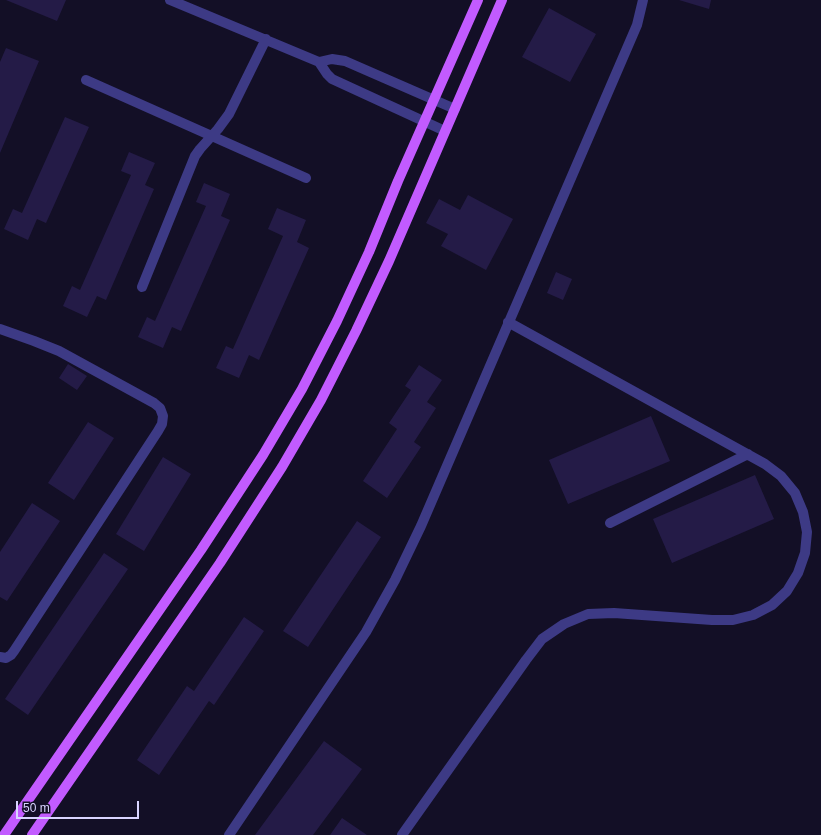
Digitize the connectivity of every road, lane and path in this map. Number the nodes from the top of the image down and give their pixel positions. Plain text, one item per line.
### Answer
1 (170, 0) edge
2 (478, 0) edge
3 (502, 0) edge
4 (643, 0) edge
5 (266, 39) junction
6 (319, 62) junction
7 (86, 80) dead end
8 (434, 100) junction
9 (455, 109) junction
10 (424, 121) junction
11 (445, 131) junction
12 (212, 136) junction
13 (306, 178) dead end
14 (142, 287) dead end
15 (508, 322) junction
16 (0, 329) edge
17 (748, 454) junction
18 (610, 523) dead end
19 (0, 657) edge
20 (4, 835) edge
21 (32, 835) edge
22 (229, 835) edge
23 (402, 835) edge

1 - 5 street
2 - 8 main road
3 - 9 main road
4 - 15 street
5 - 6 street
5 - 12 street
6 - 8 street
6 - 10 street
7 - 12 street
8 - 9 street
8 - 10 main road
9 - 11 main road
10 - 11 street
10 - 20 main road
11 - 21 main road
12 - 13 street
12 - 14 street
15 - 17 street
15 - 22 street
16 - 19 street
17 - 18 street
17 - 23 street

